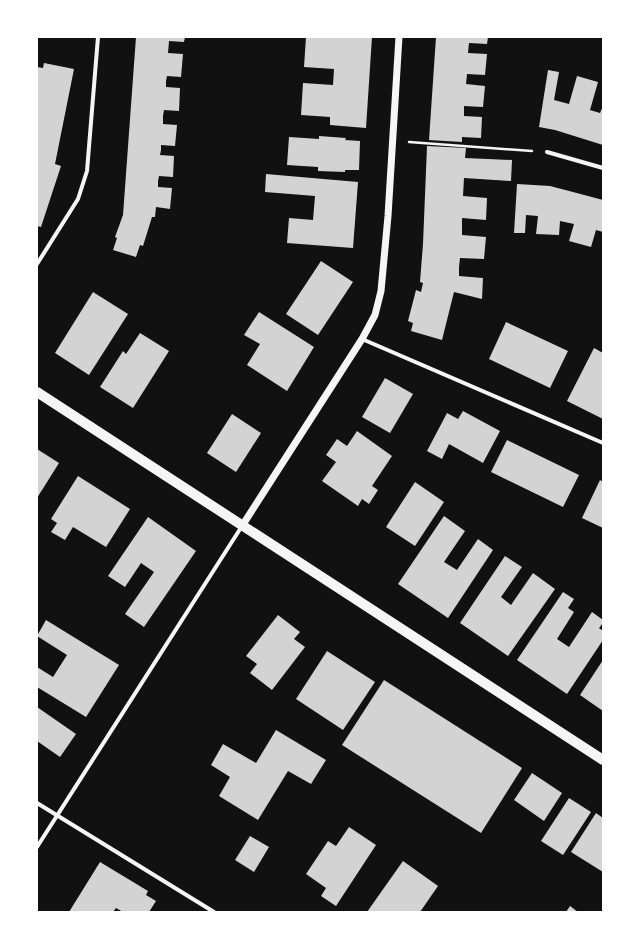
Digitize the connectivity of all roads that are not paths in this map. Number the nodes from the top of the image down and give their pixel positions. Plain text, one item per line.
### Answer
1 (98, 37) edge
2 (399, 37) edge
3 (548, 152) road end
4 (603, 168) edge
5 (37, 264) edge
6 (362, 339) junction
7 (37, 392) edge
8 (603, 443) edge
9 (242, 526) junction
10 (603, 760) edge
11 (37, 803) edge
12 (57, 816) junction
13 (37, 847) edge
14 (214, 912) edge

1 - 5 street
2 - 6 street
3 - 4 street
6 - 8 street
6 - 9 street
7 - 9 main road
9 - 10 main road
9 - 12 street
11 - 12 street
12 - 13 street
12 - 14 street

